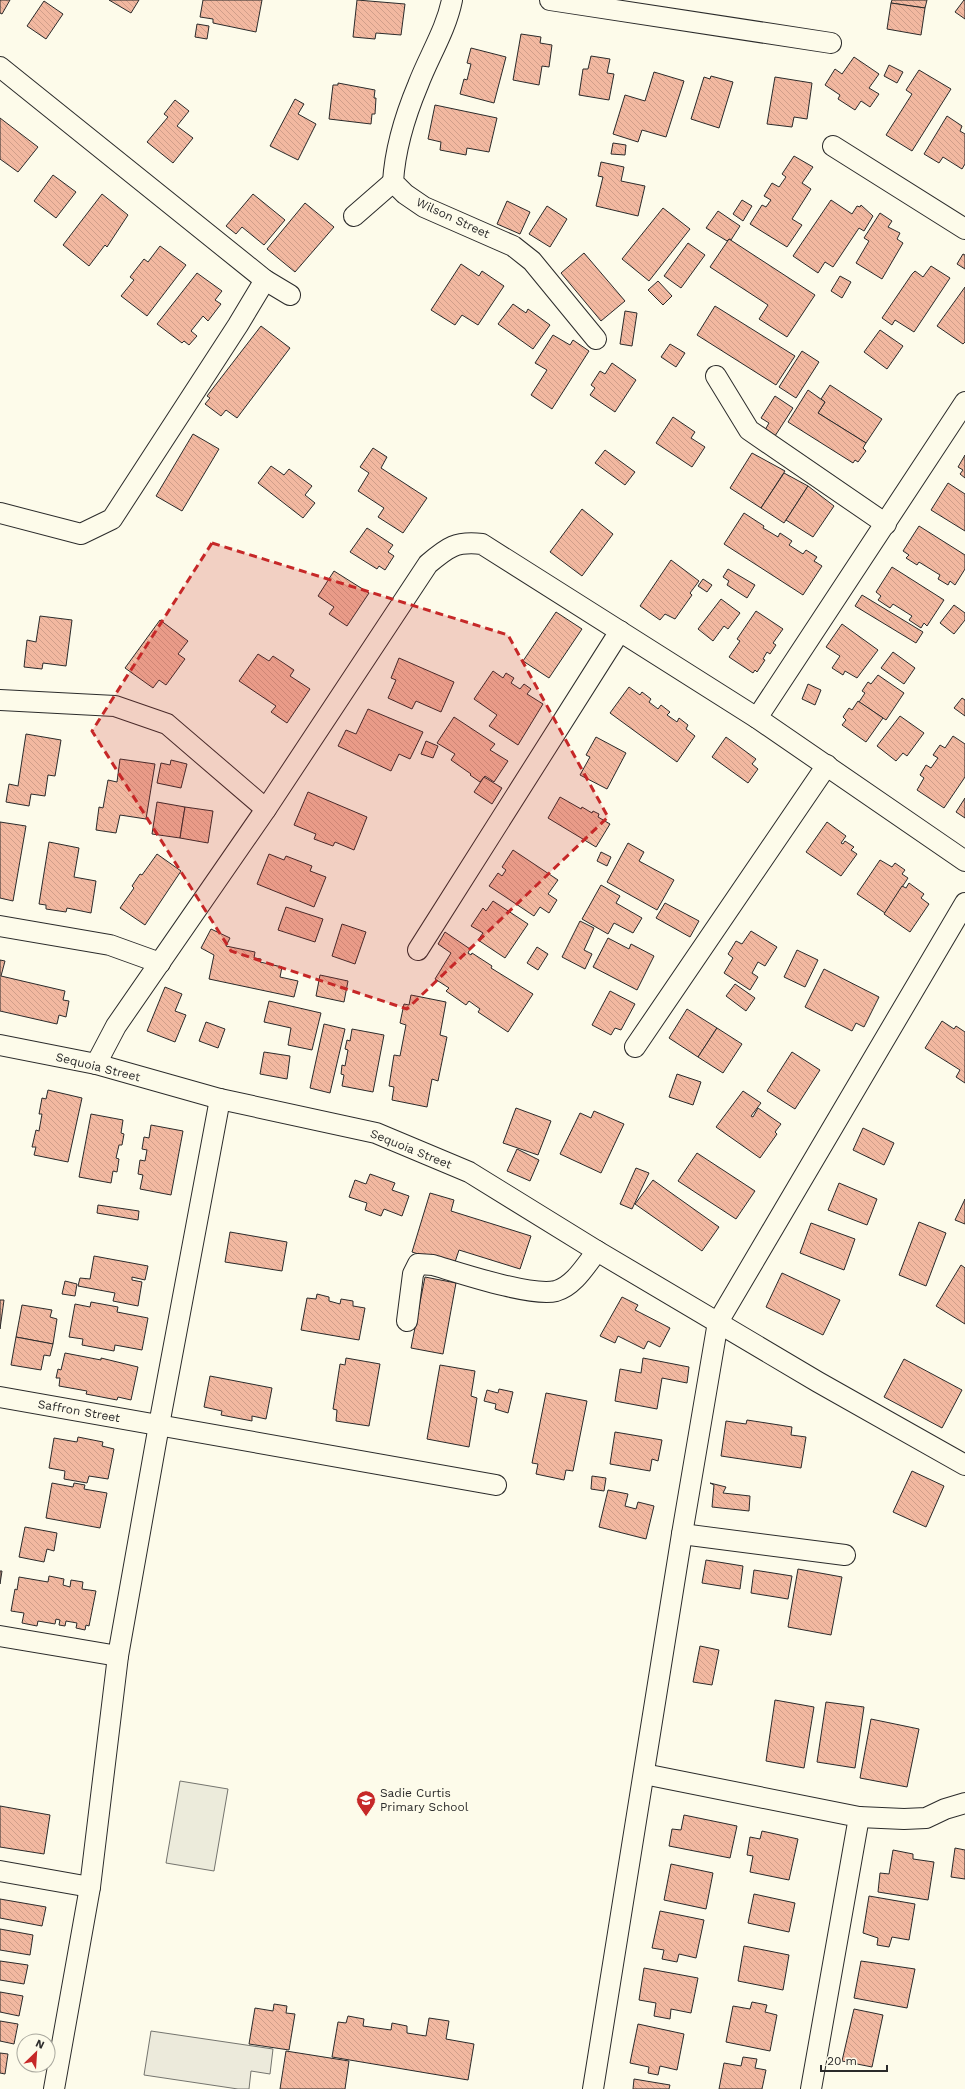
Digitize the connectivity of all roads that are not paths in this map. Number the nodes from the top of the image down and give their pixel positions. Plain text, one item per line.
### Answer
1 (452, 0) edge
2 (550, 0) edge
3 (831, 43) dead end
4 (0, 67) edge
5 (833, 146) dead end
6 (393, 182) junction
7 (354, 216) dead end
8 (965, 229) edge
9 (265, 280) junction
10 (290, 295) dead end
11 (596, 340) dead end
12 (716, 376) dead end
13 (965, 402) edge
14 (0, 513) edge
15 (886, 524) junction
16 (620, 631) junction
17 (0, 700) edge
18 (757, 718) junction
19 (827, 765) junction
20 (266, 809) junction
21 (965, 862) edge
22 (965, 903) edge
23 (0, 926) edge
24 (418, 950) dead end
25 (160, 963) junction
26 (0, 1046) edge
27 (635, 1046) dead end
28 (96, 1064) junction
29 (220, 1099) junction
30 (598, 1251) junction
31 (407, 1321) dead end
32 (718, 1322) junction
33 (0, 1397) edge
34 (159, 1425) junction
35 (965, 1465) edge
36 (496, 1485) dead end
37 (682, 1534) junction
38 (845, 1555) dead end
39 (0, 1636) edge
40 (118, 1656) junction
41 (644, 1774) junction
42 (965, 1803) edge
43 (859, 1817) junction
44 (0, 1871) edge
45 (90, 1887) junction
46 (54, 2089) edge
47 (593, 2089) edge
48 (811, 2089) edge

1 - 6 street
2 - 3 street
4 - 9 street
5 - 8 street
6 - 7 street
6 - 11 street, Wilson Street
9 - 10 street
9 - 14 street
12 - 15 street
13 - 15 street
15 - 18 street
16 - 18 street
16 - 20 street
16 - 24 street
17 - 20 street
18 - 19 street
19 - 21 street
19 - 27 street
20 - 25 street
22 - 32 street
23 - 25 street
25 - 28 street
26 - 28 street, Sequoia Street
28 - 29 street, Sequoia Street
29 - 30 street, Sequoia Street
29 - 34 street
30 - 31 street
30 - 32 street, Sequoia Street
32 - 35 street, Sequoia Street
32 - 37 street
33 - 34 street, Saffron Street
34 - 36 street, Saffron Street
34 - 40 street
37 - 38 street
37 - 41 street
39 - 40 street
40 - 45 street
41 - 43 street
41 - 47 street
42 - 43 street
43 - 48 street
44 - 45 street
45 - 46 street

